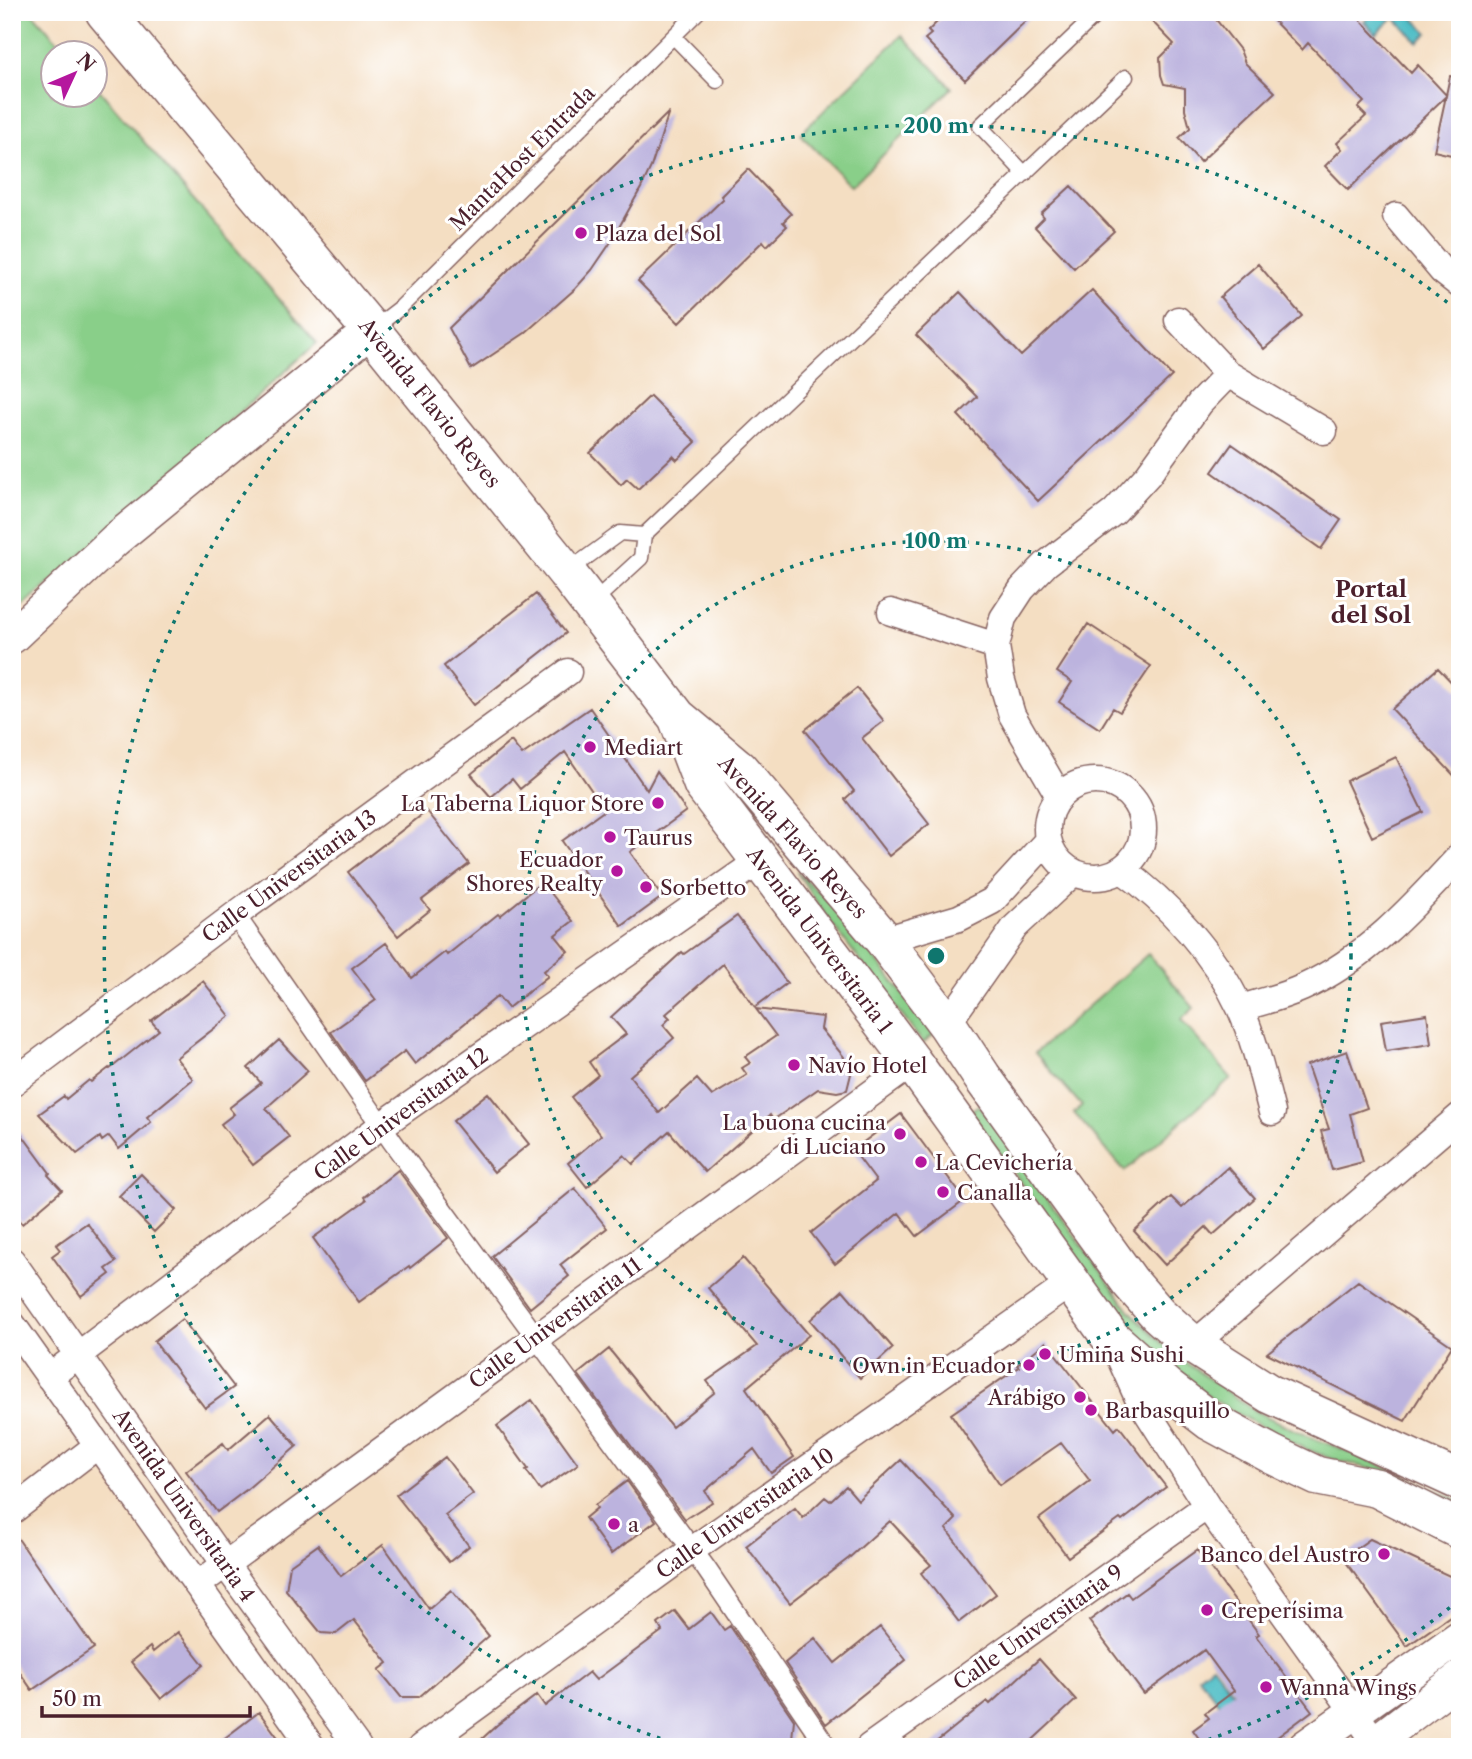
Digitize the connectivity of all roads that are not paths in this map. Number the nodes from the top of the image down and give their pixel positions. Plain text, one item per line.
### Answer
1 (106, 12) edge
2 (698, 12) edge
3 (1100, 12) edge
4 (674, 37) junction
5 (1126, 77) dead end
6 (717, 80) dead end
7 (1025, 174) junction
8 (1396, 216) dead end
9 (1460, 285) edge
10 (1178, 320) dead end
11 (371, 330) junction
12 (1228, 374) junction
13 (1324, 431) dead end
14 (644, 536) junction
15 (566, 572) junction
16 (591, 603) junction
17 (891, 612) dead end
18 (12, 637) edge
19 (996, 646) junction
20 (568, 672) dead end
21 (677, 717) junction
22 (1059, 796) junction
23 (1048, 840) junction
24 (1460, 856) edge
25 (759, 861) junction
26 (1121, 869) junction
27 (1074, 872) junction
28 (992, 901) junction
29 (235, 915) junction
30 (1015, 927) junction
31 (884, 940) junction
32 (1240, 1008) junction
33 (947, 1024) junction
34 (914, 1063) junction
35 (12, 1083) edge
36 (1272, 1112) dead end
37 (1460, 1116) edge
38 (382, 1125) junction
39 (12, 1261) edge
40 (1071, 1283) junction
41 (12, 1324) edge
42 (535, 1338) junction
43 (1111, 1338) junction
44 (1192, 1345) junction
45 (79, 1355) junction
46 (50, 1377) junction
47 (98, 1445) junction
48 (1460, 1480) edge
49 (1208, 1506) junction
50 (12, 1511) edge
51 (1460, 1530) edge
52 (692, 1550) junction
53 (225, 1564) junction
54 (197, 1585) junction
55 (1460, 1637) edge
56 (1460, 1678) edge
57 (1353, 1712) junction
58 (1375, 1745) edge
59 (312, 1747) edge
60 (358, 1747) edge
61 (421, 1747) edge
62 (827, 1747) edge
63 (869, 1747) edge
64 (1305, 1747) edge

1 - 11 main road, Avenida Flavio Reyes
2 - 4 lane, MantaHost Entrada
3 - 7 lane
4 - 6 lane
4 - 11 lane, MantaHost Entrada
5 - 7 lane
7 - 14 lane
8 - 9 street
10 - 12 street
11 - 15 main road, Avenida Flavio Reyes
11 - 18 street
12 - 13 street
12 - 19 street
14 - 15 lane
14 - 16 lane
15 - 16 main road, Avenida Flavio Reyes
16 - 21 main road, Avenida Flavio Reyes
17 - 19 street
19 - 22 street
20 - 29 street, Calle Universitaria 13
21 - 25 main road, Avenida Universitaria 1
21 - 31 main road, Avenida Flavio Reyes
22 - 23 street
22 - 26 street
23 - 27 street
23 - 28 street
24 - 32 street
25 - 34 main road, Avenida Universitaria 1
25 - 38 street, Calle Universitaria 12
26 - 27 street
26 - 32 street
27 - 30 street
28 - 30 street
28 - 31 street
29 - 35 street, Calle Universitaria 13
29 - 38 street
30 - 33 street
31 - 33 main road, Avenida Flavio Reyes
32 - 36 street
33 - 44 main road, Avenida Flavio Reyes
34 - 40 main road, Avenida Universitaria 1
34 - 42 street, Calle Universitaria 11
37 - 44 street
38 - 42 street
38 - 45 street, Calle Universitaria 12
39 - 45 street, Avenida Universitaria 4
40 - 43 main road, Avenida Universitaria 1
40 - 52 street, Calle Universitaria 10
41 - 46 street, Avenida Universitaria 4
42 - 52 street
42 - 53 street, Calle Universitaria 11
43 - 49 street
43 - 51 main road, Avenida Universitaria 1
44 - 48 main road, Avenida Flavio Reyes
45 - 46 street, Calle Universitaria 12
45 - 53 street, Avenida Universitaria 4
46 - 47 street, Avenida Universitaria 4
47 - 50 street
47 - 54 street, Avenida Universitaria 4
49 - 57 street
49 - 63 street, Calle Universitaria 9
52 - 61 street, Calle Universitaria 10
52 - 62 street
53 - 54 street, Calle Universitaria 11
53 - 60 street, Avenida Universitaria 4
54 - 59 street, Avenida Universitaria 4
55 - 57 street
56 - 58 street
57 - 58 street
57 - 64 street

